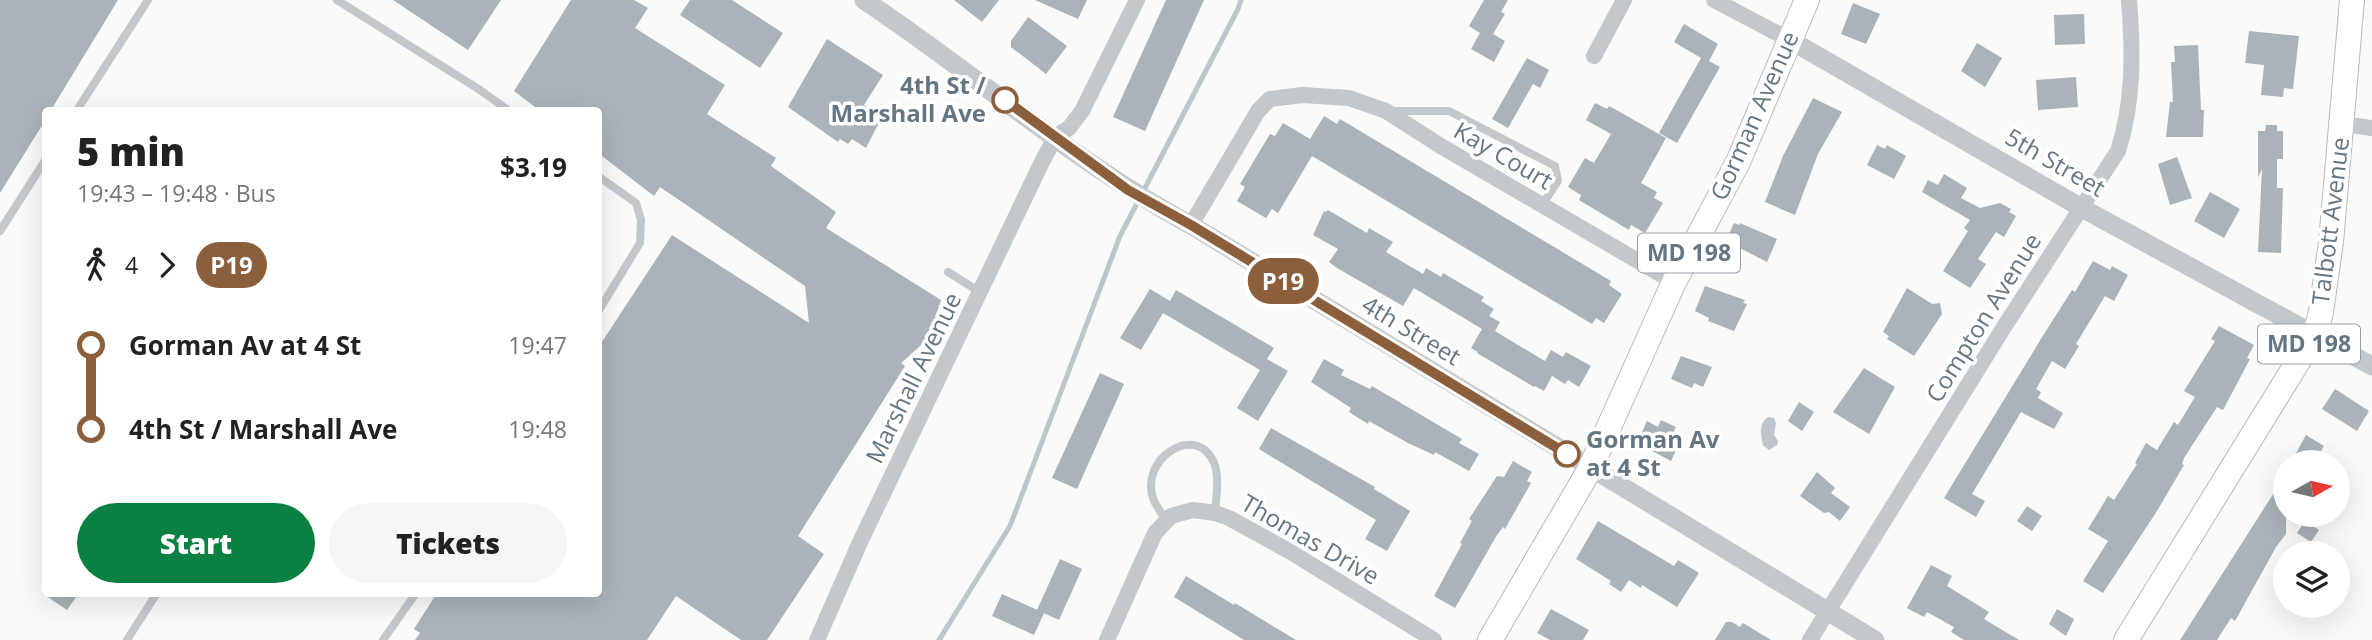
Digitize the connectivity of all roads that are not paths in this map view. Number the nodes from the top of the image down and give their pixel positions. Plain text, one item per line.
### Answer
1 (148, 0) edge
2 (337, 0) edge
3 (864, 0) edge
4 (1137, 0) edge
5 (1624, 0) edge
6 (1714, 0) edge
7 (1807, 0) edge
8 (2129, 0) edge
9 (2353, 0) edge
10 (1790, 40) junction
11 (1594, 56) dead end
12 (79, 107) edge
13 (504, 107) edge
14 (1387, 111) junction
15 (2343, 124) junction
16 (2372, 128) edge
17 (1055, 137) junction
18 (42, 165) edge
19 (602, 179) edge
20 (1542, 205) junction
21 (2080, 207) junction
22 (1191, 225) junction
23 (0, 232) edge
24 (948, 272) dead end
25 (1674, 282) junction
26 (980, 292) junction
27 (602, 305) edge
28 (2315, 334) junction
29 (2372, 366) edge
30 (1590, 469) junction
31 (1215, 513) junction
32 (1165, 520) junction
33 (154, 597) edge
34 (414, 597) edge
35 (1828, 612) junction
36 (127, 640) edge
37 (383, 640) edge
38 (817, 640) edge
39 (1107, 640) edge
40 (1434, 640) edge
41 (1490, 640) edge
42 (1810, 640) edge
43 (1874, 640) edge
44 (2126, 640) edge

1 - 12 lane
2 - 13 lane
3 - 17 street, 4th Street
4 - 17 street
5 - 11 street
6 - 10 street, 5th Street
7 - 10 main road, Gorman Avenue / MD 198
8 - 21 street, Compton Avenue
9 - 15 main road, Talbott Avenue / MD 198
10 - 21 street, 5th Street
10 - 25 main road, Gorman Avenue / MD 198
14 - 20 street, Kay Court
14 - 20 lane
14 - 22 street, Kay Court
15 - 16 street
15 - 28 main road, Talbott Avenue / MD 198
17 - 22 street, 4th Street
17 - 26 street, Marshall Avenue
18 - 23 lane
19 - 27 lane
20 - 25 street, Kay Court
21 - 28 street, 5th Street
21 - 35 street, Compton Avenue
22 - 30 street, 4th Street
24 - 26 lane
25 - 30 main road, Gorman Avenue / MD 198
26 - 38 street, Marshall Avenue
28 - 29 street, 5th Street
28 - 44 main road, Talbott Avenue / MD 198
30 - 35 street, 4th Street
30 - 41 main road, Gorman Avenue / MD 198
31 - 32 street, Thomas Drive
31 - 32 lane
31 - 40 street, Thomas Drive
32 - 39 street
33 - 36 lane
34 - 37 lane
35 - 42 street, Compton Avenue
35 - 43 street, 4th Street

